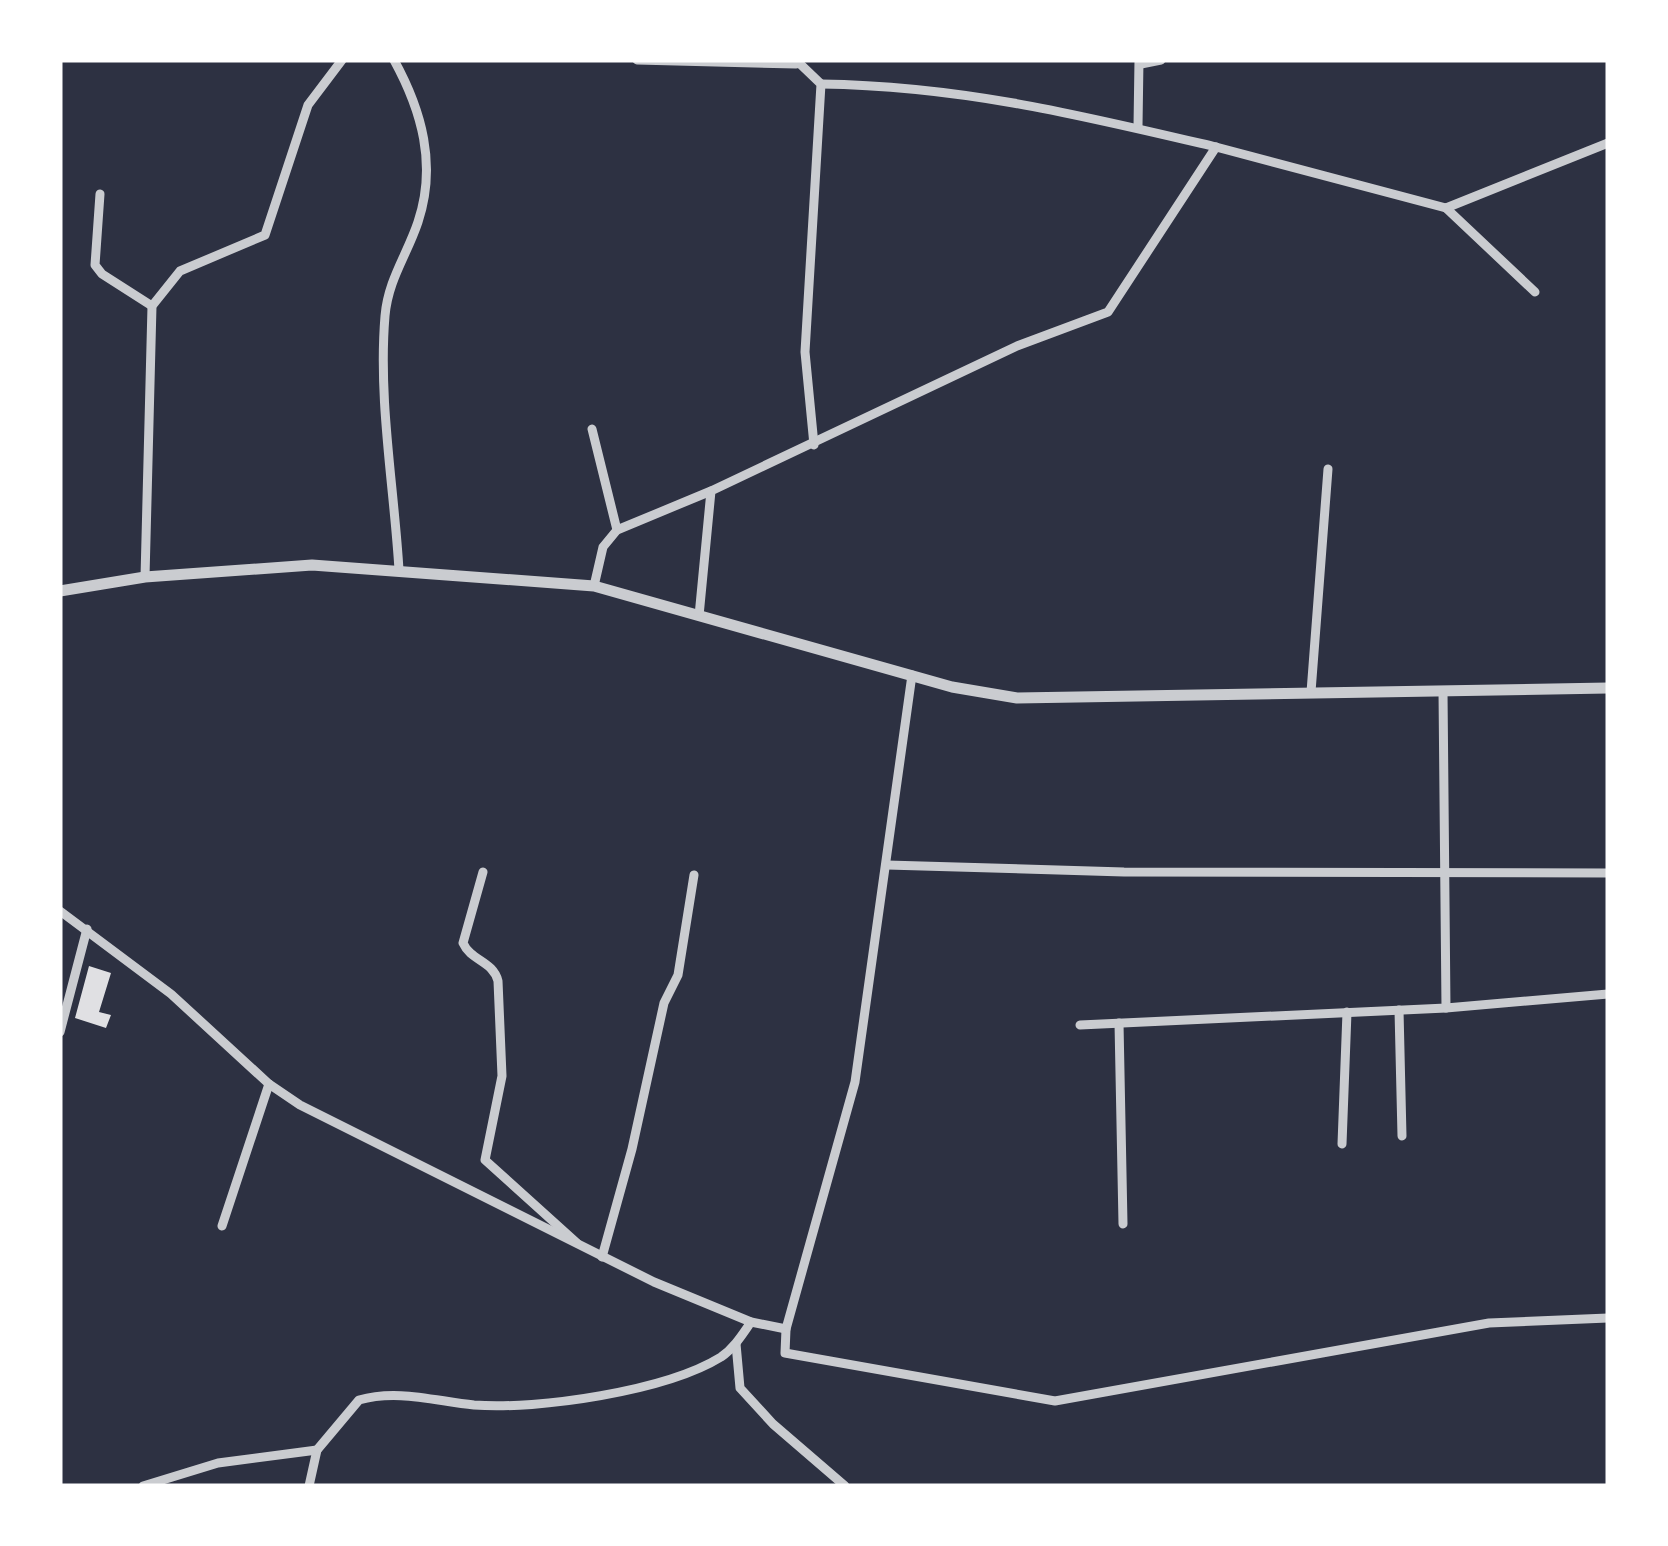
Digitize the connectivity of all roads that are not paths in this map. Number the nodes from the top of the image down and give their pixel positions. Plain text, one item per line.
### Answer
1 (342, 60) edge
2 (394, 60) edge
3 (636, 60) edge
4 (1161, 60) edge
5 (796, 62) edge
6 (1140, 62) edge
7 (821, 84) junction
8 (1138, 126) junction
9 (1608, 143) edge
10 (1216, 147) junction
11 (100, 194) dead end
12 (1446, 208) junction
13 (1535, 292) dead end
14 (152, 306) junction
15 (592, 429) dead end
16 (814, 445) junction
17 (1328, 469) dead end
18 (711, 490) junction
19 (617, 530) junction
20 (399, 570) junction
21 (145, 577) junction
22 (594, 586) junction
23 (60, 591) edge
24 (699, 616) junction
25 (912, 676) junction
26 (1608, 688) edge
27 (1443, 691) junction
28 (1312, 692) junction
29 (887, 865) junction
30 (483, 872) dead end
31 (1608, 873) edge
32 (1442, 874) junction
33 (694, 875) dead end
34 (60, 911) edge
35 (88, 929) junction
36 (1608, 994) edge
37 (1446, 1008) junction
38 (1399, 1010) junction
39 (1347, 1012) junction
40 (1119, 1023) junction
41 (1080, 1025) dead end
42 (60, 1032) edge
43 (269, 1084) junction
44 (1402, 1136) dead end
45 (1342, 1144) dead end
46 (1123, 1224) dead end
47 (222, 1226) dead end
48 (582, 1248) junction
49 (602, 1256) junction
50 (1608, 1318) edge
51 (751, 1322) junction
52 (786, 1329) junction
53 (736, 1344) junction
54 (317, 1450) junction
55 (143, 1486) edge
56 (309, 1486) edge
57 (845, 1486) edge

1 - 14 street
2 - 20 street
3 - 5 street
4 - 6 street
5 - 7 street
6 - 8 street
7 - 8 street
7 - 16 street
8 - 10 street
9 - 12 street
10 - 12 street
10 - 16 street
11 - 14 street
12 - 13 street
14 - 21 street
15 - 19 street
16 - 18 street
17 - 28 street
18 - 19 street
18 - 24 street
19 - 22 street
20 - 21 street
20 - 22 street
21 - 23 street
22 - 24 street
24 - 25 street
25 - 28 street
25 - 29 street
26 - 27 street
27 - 28 street
27 - 32 street
29 - 32 street
29 - 52 street
30 - 48 street
31 - 32 street
32 - 37 street
33 - 49 street
34 - 35 street
35 - 42 street
35 - 43 street
36 - 37 street
37 - 38 street
38 - 39 street
38 - 44 street
39 - 40 street
39 - 45 street
40 - 41 street
40 - 46 street
43 - 47 street
43 - 48 street
48 - 49 street
49 - 51 street
50 - 52 street
51 - 52 street
51 - 53 street
53 - 54 street
53 - 57 street
54 - 55 street
54 - 56 street

